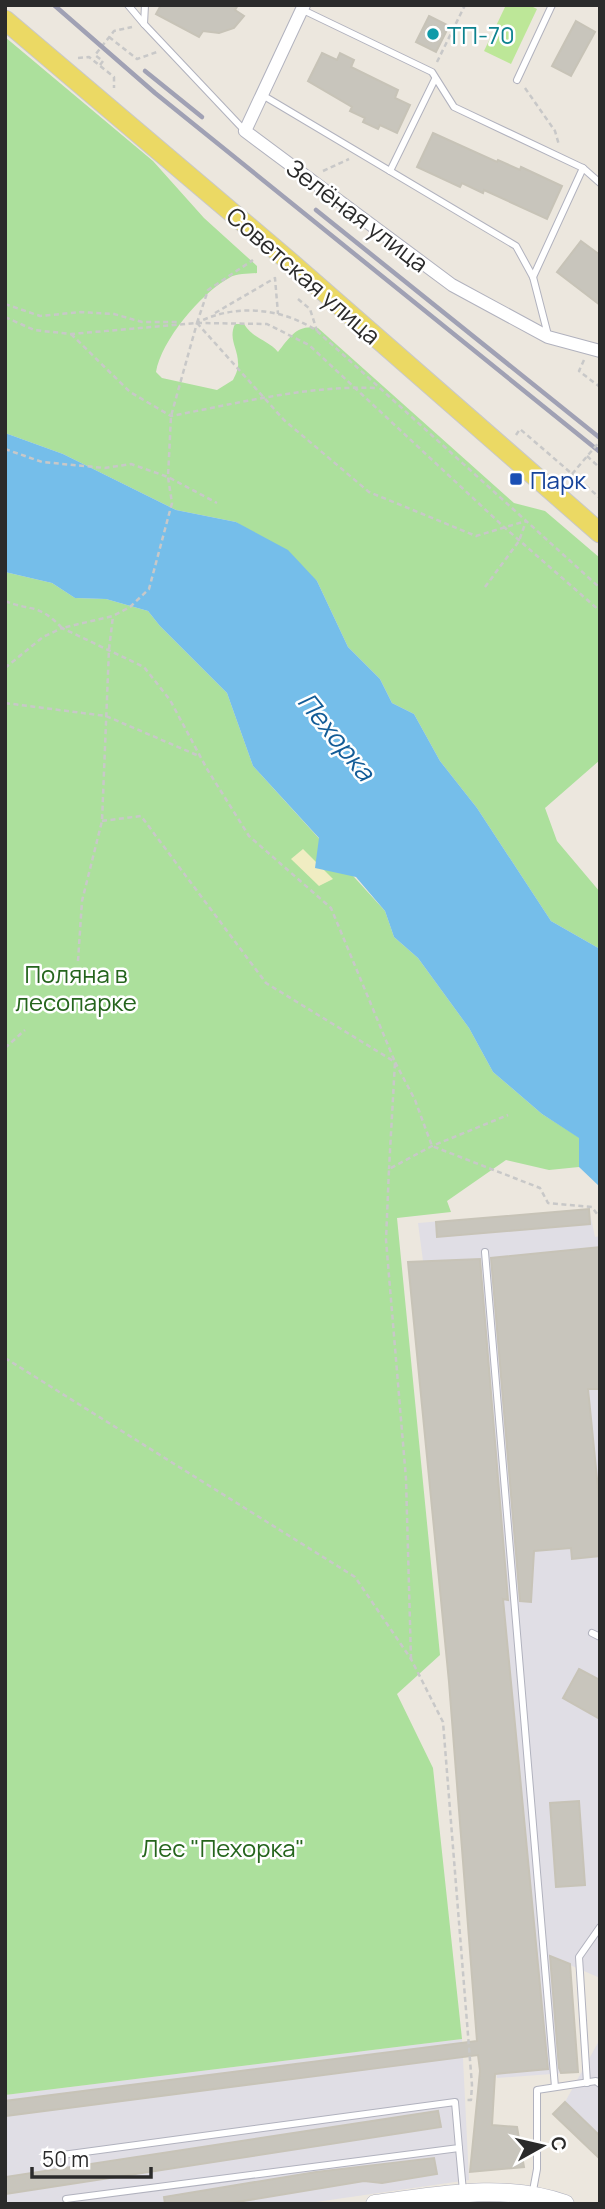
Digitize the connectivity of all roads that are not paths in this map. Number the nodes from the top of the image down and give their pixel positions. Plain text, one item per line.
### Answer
1 (128, 5) edge
2 (145, 5) edge
3 (552, 5) edge
4 (304, 8) edge
5 (5, 20) edge
6 (144, 24) junction
7 (434, 76) junction
8 (517, 80) road end
9 (264, 96) junction
10 (245, 131) junction
11 (583, 168) junction
12 (390, 171) junction
13 (600, 183) edge
14 (533, 277) junction
15 (548, 337) junction
16 (600, 351) edge
17 (600, 533) edge
18 (485, 1252) dead end
19 (592, 1633) dead end
20 (600, 1637) edge
21 (600, 1927) edge
22 (587, 2083) junction
23 (600, 2084) edge
24 (555, 2088) junction
25 (459, 2148) junction
26 (55, 2156) dead end
27 (463, 2193) junction
28 (532, 2196) junction
29 (66, 2199) dead end
30 (375, 2204) edge
31 (565, 2204) edge

1 - 6 lane
2 - 6 lane
3 - 8 lane
4 - 7 lane
4 - 9 street
5 - 17 main road, Советская улица
6 - 10 lane
7 - 11 lane
7 - 12 lane
9 - 10 street
9 - 12 lane
10 - 15 street, Зелёная улица
11 - 13 lane
11 - 14 lane
12 - 14 lane
14 - 15 lane
15 - 16 street, Зелёная улица
18 - 24 lane
19 - 20 lane
21 - 22 lane
22 - 23 lane
22 - 24 lane
24 - 28 lane
25 - 26 lane
25 - 27 lane
25 - 29 lane
27 - 28 street
27 - 30 street
28 - 31 street

